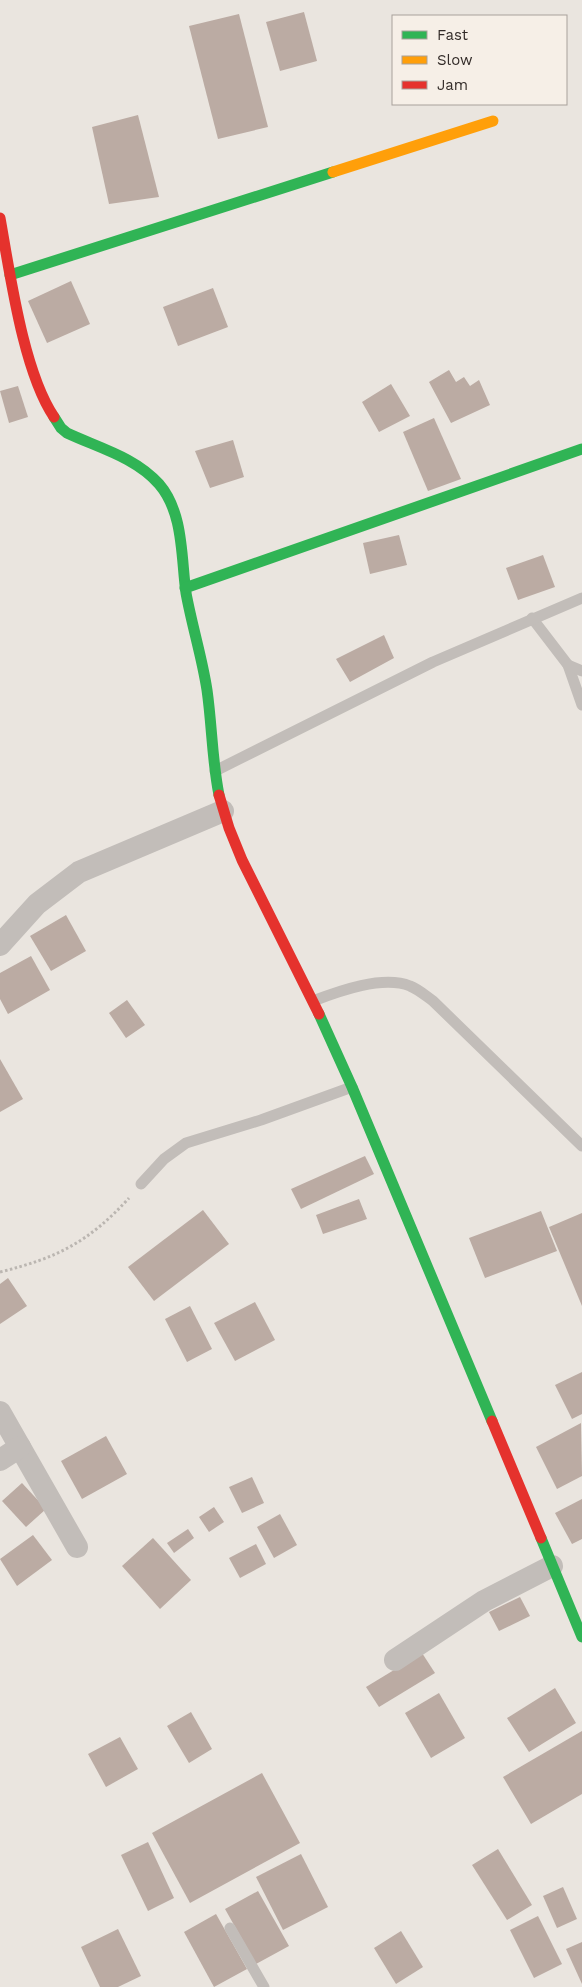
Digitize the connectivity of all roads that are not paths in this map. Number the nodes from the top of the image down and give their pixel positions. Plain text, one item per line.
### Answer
1 (494, 121) dead end
2 (0, 218) edge
3 (10, 275) junction
4 (582, 448) edge
5 (186, 588) junction
6 (582, 598) edge
7 (532, 618) junction
8 (568, 665) junction
9 (582, 671) edge
10 (582, 705) edge
11 (216, 771) junction
12 (223, 811) junction
13 (0, 944) edge
14 (314, 1001) junction
15 (352, 1087) junction
16 (582, 1146) edge
17 (141, 1184) road end
18 (0, 1412) edge
19 (20, 1447) junction
20 (0, 1460) edge
21 (77, 1547) dead end
22 (552, 1566) junction
23 (576, 1610) edge
24 (582, 1637) edge
25 (395, 1660) dead end
26 (230, 1928) dead end
27 (264, 1987) edge

1 - 3 street
2 - 3 street
3 - 5 street
4 - 5 street
5 - 11 street
6 - 7 lane
7 - 8 lane
7 - 11 lane
8 - 9 lane
8 - 10 lane
11 - 12 street
12 - 13 street
12 - 14 street
14 - 15 street
14 - 16 lane
15 - 17 lane
15 - 22 street
18 - 19 street
19 - 20 street
19 - 21 street
22 - 23 street
22 - 25 street
23 - 24 street
26 - 27 lane

